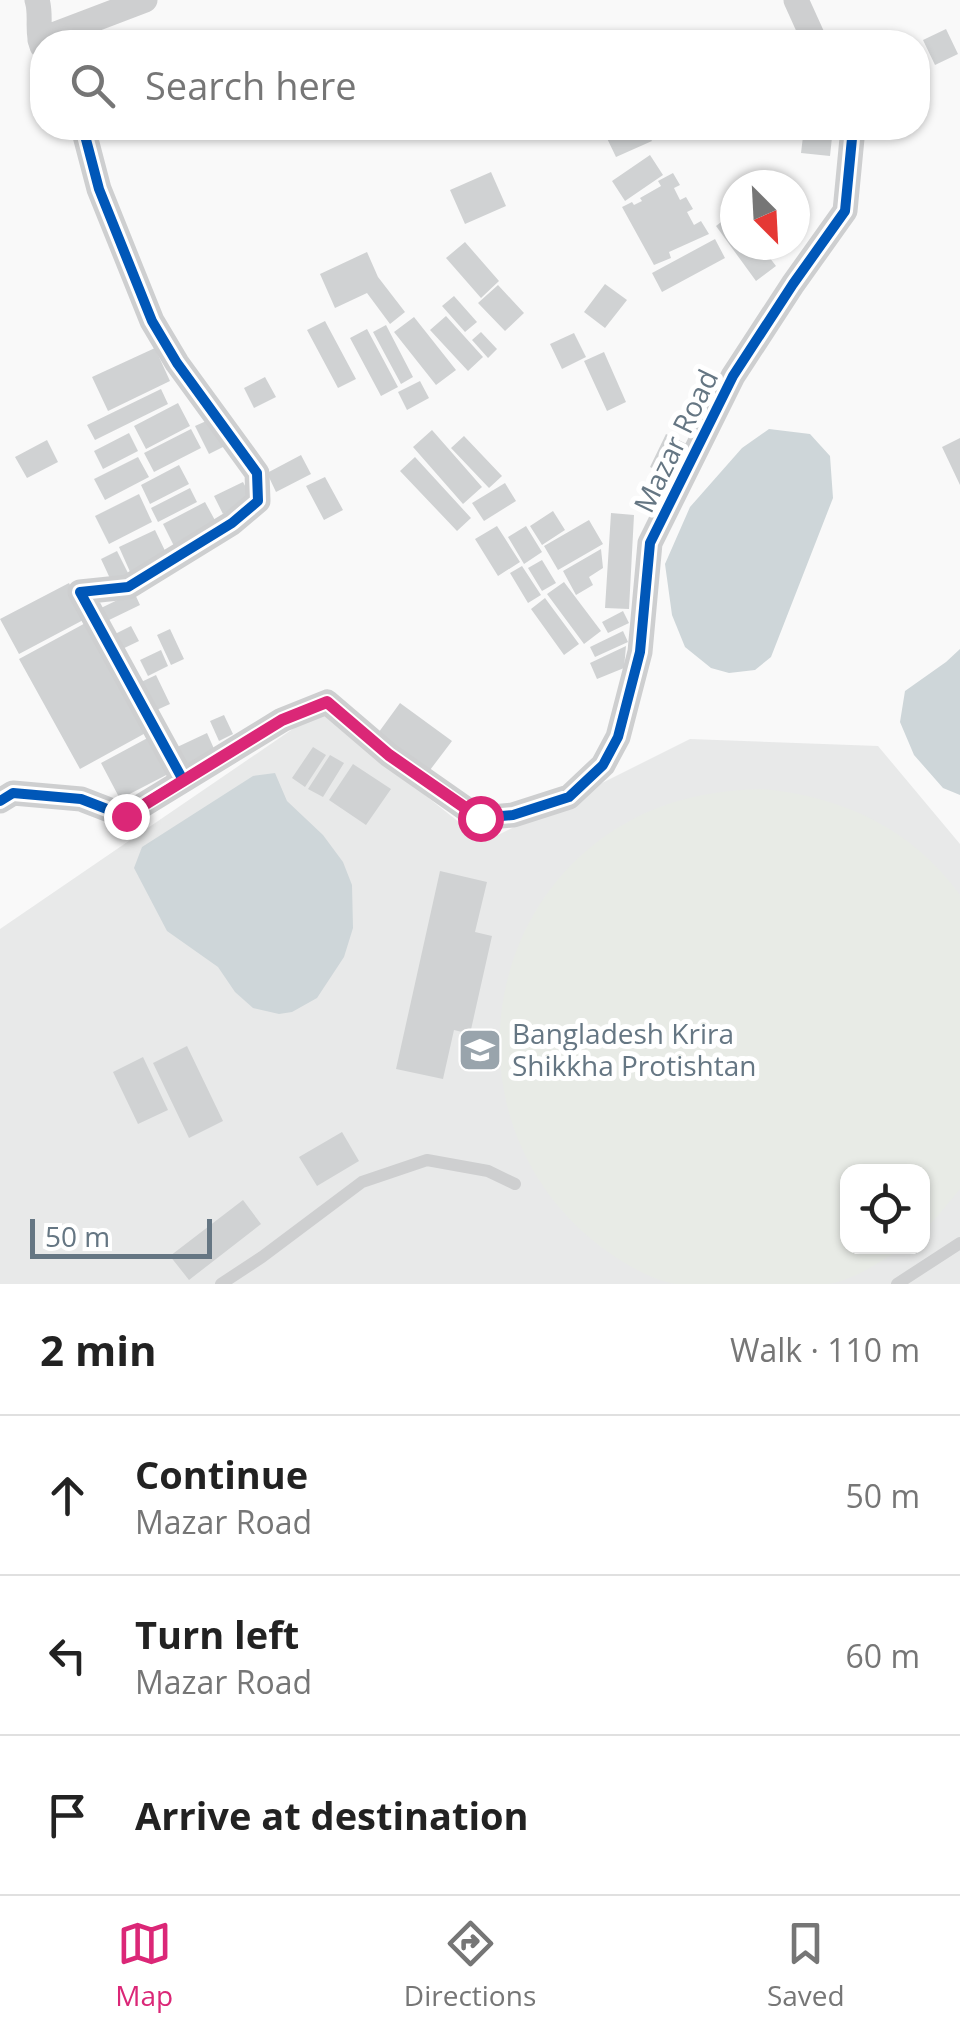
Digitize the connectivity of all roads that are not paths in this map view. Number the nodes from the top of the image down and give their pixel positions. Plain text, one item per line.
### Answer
1 (37, 0) edge
2 (146, 0) edge
3 (796, 0) edge
4 (41, 30) edge
5 (73, 30) edge
6 (810, 30) edge
7 (86, 140) edge
8 (852, 140) edge
9 (183, 780) junction
10 (0, 801) edge
11 (516, 1184) dead end
12 (960, 1243) edge
13 (221, 1284) edge
14 (896, 1284) edge

1 - 4 street
2 - 5 street
3 - 6 street
7 - 9 street
8 - 9 street, Mazar Road
9 - 10 street, Mazar Road
11 - 13 lane
12 - 14 lane

